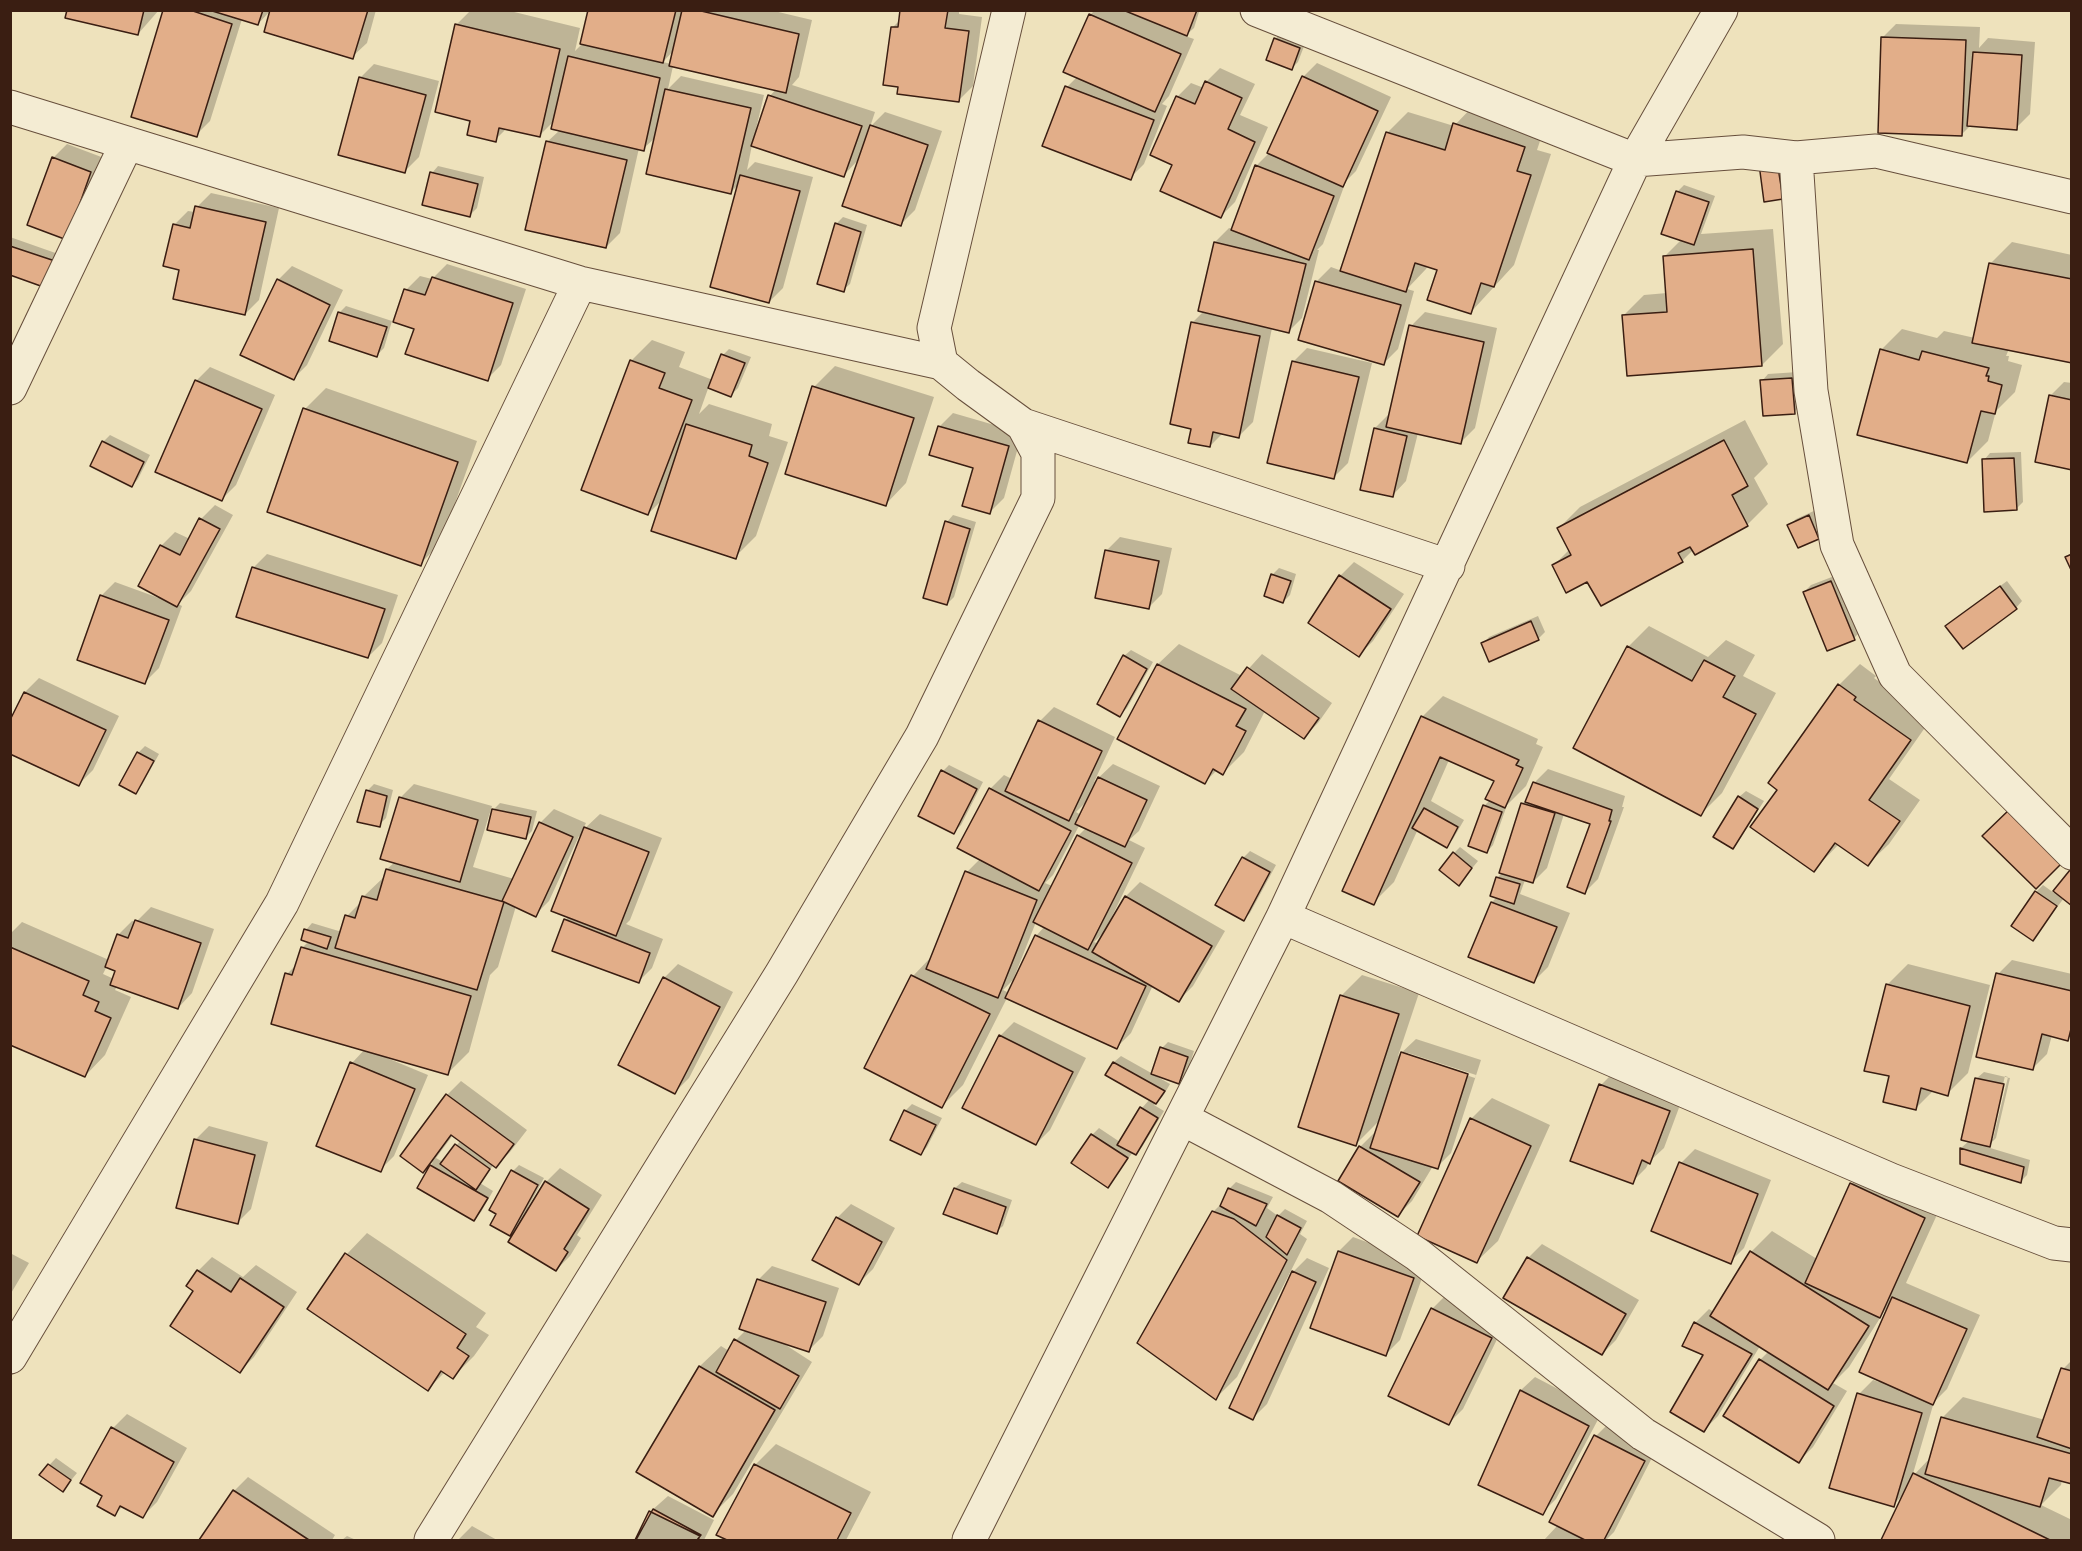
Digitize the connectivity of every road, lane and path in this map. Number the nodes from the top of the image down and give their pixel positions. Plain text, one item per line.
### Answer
1 (1009, 10) edge
2 (1257, 10) edge
3 (1721, 10) edge
4 (10, 107) edge
5 (127, 143) junction
6 (1796, 158) junction
7 (1635, 160) junction
8 (2072, 197) edge
9 (580, 283) junction
10 (940, 363) junction
11 (10, 388) edge
12 (1023, 425) junction
13 (1448, 566) junction
14 (2072, 854) edge
15 (1283, 918) junction
16 (1183, 1119) junction
17 (2072, 1245) edge
18 (10, 1357) edge
19 (431, 1540) edge
20 (969, 1540) edge
21 (1818, 1540) edge

1 - 10 street
2 - 7 street
3 - 7 street
4 - 5 street
5 - 9 street
5 - 11 street
6 - 7 street
6 - 8 street
6 - 14 street
7 - 13 street
9 - 10 street
9 - 18 street
10 - 12 street
12 - 13 street
12 - 19 street
13 - 15 street
15 - 16 street
15 - 17 street
16 - 20 street
16 - 21 street

